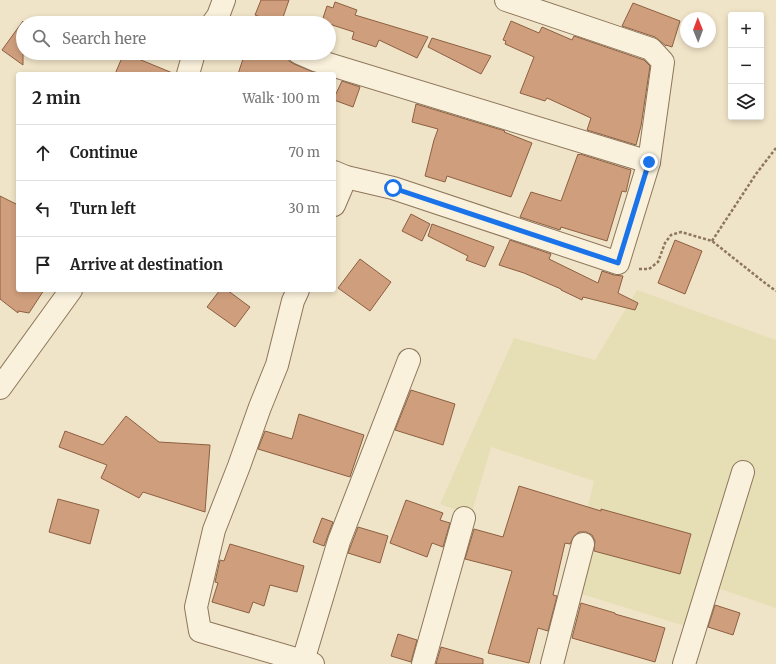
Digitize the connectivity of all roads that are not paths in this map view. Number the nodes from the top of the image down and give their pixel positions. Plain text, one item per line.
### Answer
1 (506, 0) edge
2 (192, 60) edge
3 (315, 60) edge
4 (189, 72) edge
5 (649, 162) junction
6 (340, 175) edge
7 (336, 195) edge
8 (70, 292) edge
9 (297, 292) edge
10 (409, 360) dead end
11 (0, 388) edge
12 (742, 472) dead end
13 (464, 518) dead end
14 (583, 544) dead end
15 (308, 663) edge
16 (423, 664) edge
17 (552, 664) edge
18 (684, 664) edge

1 - 5 street
2 - 4 street
3 - 5 street
5 - 6 street
6 - 7 street
8 - 11 street
9 - 15 street
10 - 15 street
12 - 18 street
13 - 16 street
14 - 17 street

